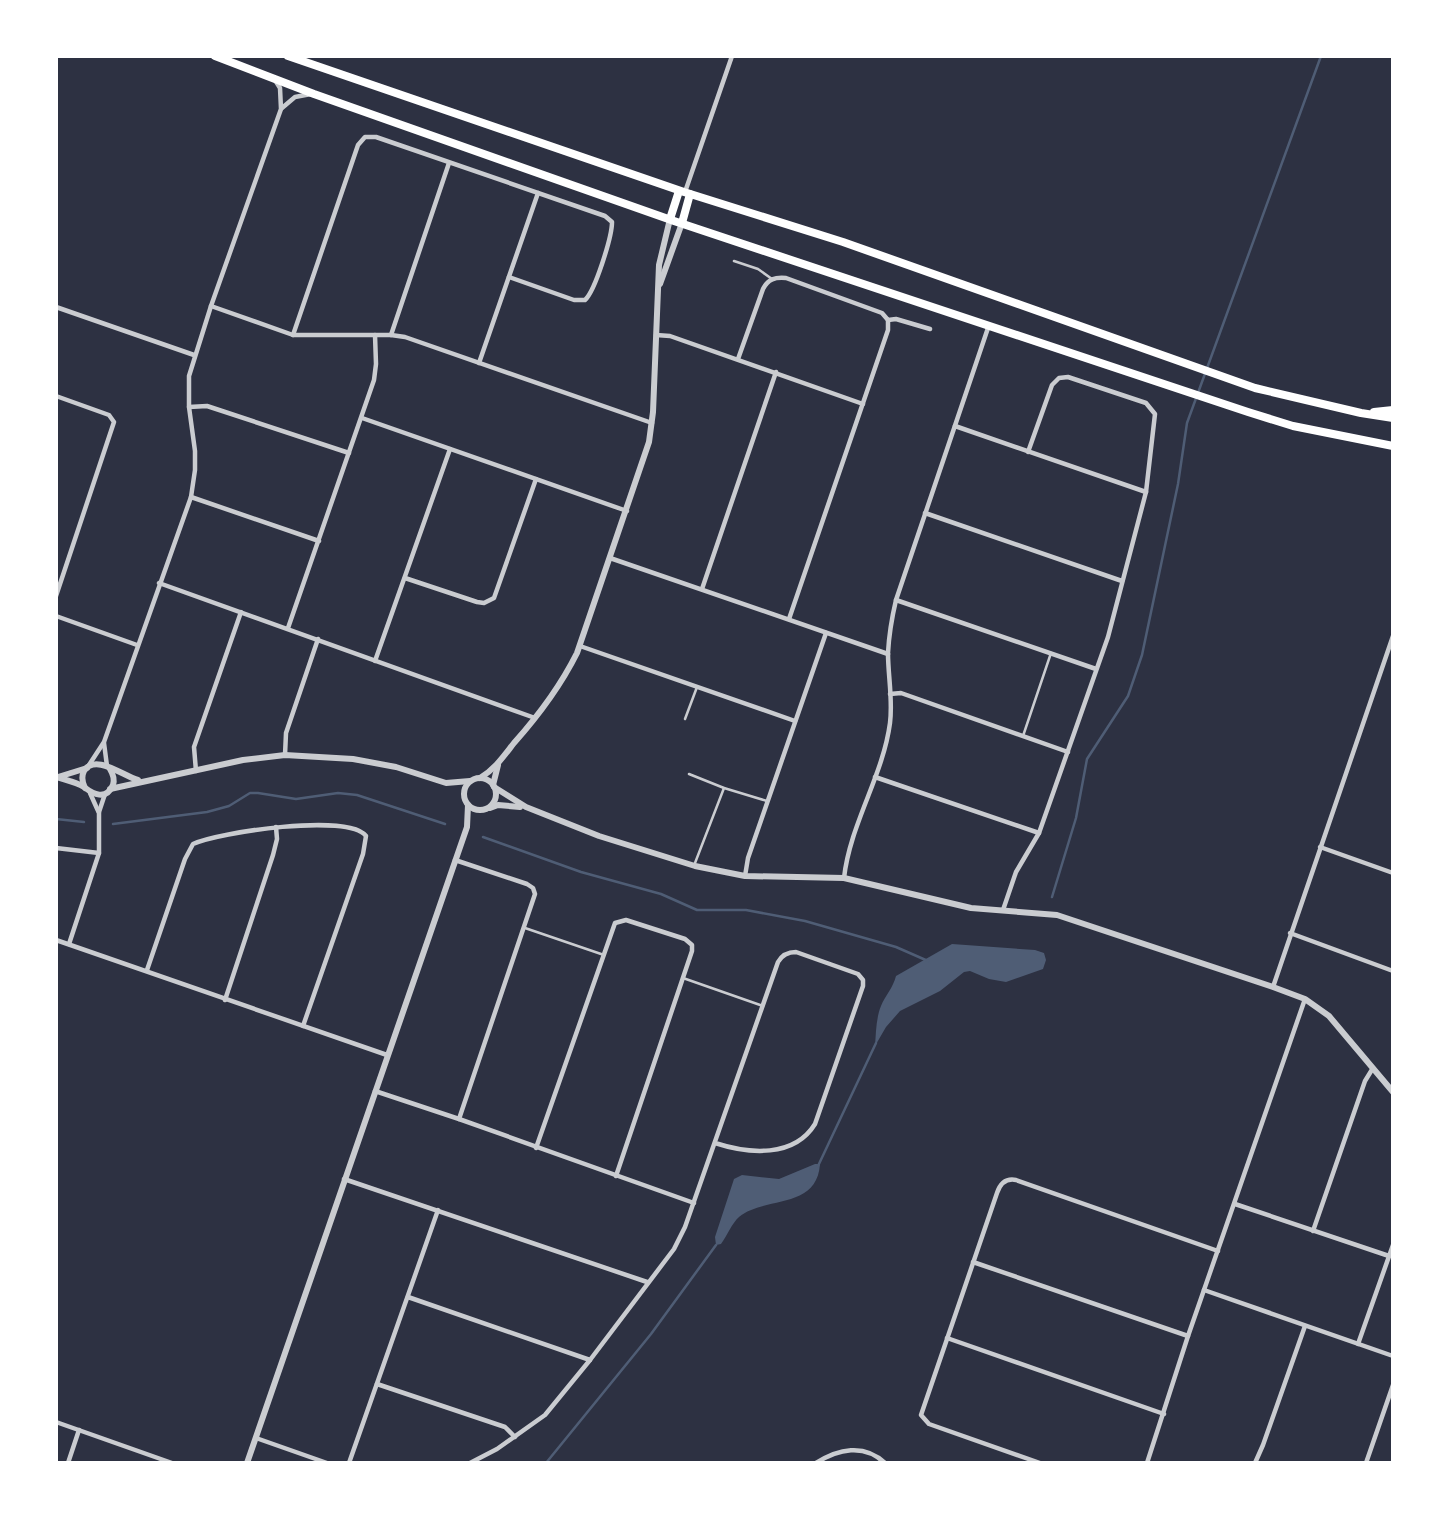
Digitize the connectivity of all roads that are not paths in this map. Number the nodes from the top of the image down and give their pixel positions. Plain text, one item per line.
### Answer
1 (215, 56) edge
2 (288, 56) edge
3 (732, 56) edge
4 (267, 75) junction
5 (314, 94) junction
6 (281, 109) junction
7 (449, 163) junction
8 (685, 192) junction
9 (538, 193) junction
10 (670, 219) junction
11 (682, 223) junction
12 (734, 261) dead end
13 (509, 277) junction
14 (772, 279) junction
15 (658, 289) junction
16 (211, 306) junction
17 (56, 307) edge
18 (888, 320) junction
19 (989, 325) junction
20 (930, 329) dead end
21 (293, 335) junction
22 (375, 335) junction
23 (391, 335) junction
24 (656, 335) junction
25 (194, 356) junction
26 (738, 359) junction
27 (479, 363) junction
28 (776, 372) junction
29 (56, 396) edge
30 (863, 404) junction
31 (189, 407) junction
32 (1393, 410) edge
33 (1361, 413) junction
34 (362, 418) junction
35 (1393, 418) edge
36 (652, 424) junction
37 (955, 426) junction
38 (1393, 446) edge
39 (450, 449) junction
40 (1028, 452) junction
41 (349, 453) junction
42 (536, 479) junction
43 (1146, 492) junction
44 (191, 497) junction
45 (627, 511) junction
46 (925, 513) junction
47 (319, 541) junction
48 (610, 558) junction
49 (405, 578) junction
50 (1122, 581) junction
51 (58, 582) edge
52 (159, 583) junction
53 (702, 589) junction
54 (56, 596) edge
55 (896, 600) junction
56 (241, 612) junction
57 (56, 616) edge
58 (789, 619) junction
59 (288, 628) junction
60 (827, 633) junction
61 (1393, 636) edge
62 (318, 639) junction
63 (137, 645) junction
64 (580, 646) junction
65 (1051, 653) junction
66 (888, 654) junction
67 (375, 660) junction
68 (1096, 669) junction
69 (697, 687) junction
70 (890, 694) junction
71 (536, 719) junction
72 (685, 719) dead end
73 (795, 721) junction
74 (1023, 736) junction
75 (104, 742) junction
76 (1068, 752) junction
77 (285, 755) junction
78 (499, 763) junction
79 (88, 767) junction
80 (109, 767) junction
81 (196, 771) junction
82 (689, 774) dead end
83 (875, 777) junction
84 (480, 778) junction
85 (141, 781) junction
86 (470, 781) junction
87 (446, 783) junction
88 (494, 786) junction
89 (724, 788) junction
90 (88, 791) junction
91 (108, 791) junction
92 (767, 801) junction
93 (466, 802) junction
94 (526, 807) junction
95 (485, 809) junction
96 (99, 813) junction
97 (276, 827) junction
98 (467, 827) junction
99 (1039, 833) junction
100 (1320, 847) junction
101 (56, 848) edge
102 (99, 853) junction
103 (455, 860) junction
104 (695, 866) junction
105 (1393, 873) edge
106 (745, 876) junction
107 (844, 878) junction
108 (1003, 910) junction
109 (525, 928) junction
110 (1290, 933) junction
111 (56, 940) edge
112 (69, 944) junction
113 (604, 955) junction
114 (147, 970) junction
115 (1393, 971) edge
116 (683, 978) junction
117 (1273, 987) junction
118 (1306, 999) junction
119 (225, 1000) junction
120 (763, 1006) junction
121 (303, 1026) junction
122 (387, 1055) junction
123 (1373, 1068) junction
124 (375, 1091) junction
125 (1393, 1092) edge
126 (459, 1119) junction
127 (715, 1143) junction
128 (536, 1148) junction
129 (617, 1176) junction
130 (344, 1179) junction
131 (694, 1203) junction
132 (1235, 1204) junction
133 (438, 1210) junction
134 (1313, 1231) junction
135 (1393, 1245) edge
136 (1219, 1251) junction
137 (1389, 1256) junction
138 (973, 1262) junction
139 (647, 1282) junction
140 (1204, 1290) junction
141 (408, 1297) junction
142 (1305, 1326) junction
143 (1188, 1336) junction
144 (947, 1338) junction
145 (1357, 1343) junction
146 (1393, 1356) edge
147 (590, 1360) junction
148 (377, 1384) junction
149 (1393, 1385) edge
150 (1164, 1414) junction
151 (56, 1422) edge
152 (79, 1430) junction
153 (515, 1437) junction
154 (256, 1438) junction
155 (68, 1463) edge
156 (173, 1463) edge
157 (247, 1463) edge
158 (327, 1463) edge
159 (349, 1463) edge
160 (470, 1463) edge
161 (816, 1463) edge
162 (885, 1463) edge
163 (1041, 1463) edge
164 (1147, 1463) edge
165 (1255, 1463) edge
166 (1366, 1463) edge

1 - 4 highway
2 - 8 highway
3 - 8 street
4 - 5 highway
4 - 6 street
5 - 6 street
5 - 10 highway
6 - 16 street
7 - 9 street
7 - 21 street
7 - 23 street
8 - 10 highway
8 - 11 highway
8 - 33 highway
9 - 13 street
9 - 13 street
10 - 11 highway
10 - 15 street
11 - 15 street
11 - 19 highway
12 - 14 lane
13 - 27 street
14 - 18 street
14 - 26 street
15 - 24 street
16 - 21 street
16 - 25 street
17 - 25 street
18 - 20 street
18 - 30 street
19 - 37 street
19 - 38 highway
21 - 22 street
22 - 23 street
22 - 34 street
23 - 27 street
24 - 26 street
24 - 36 street
25 - 31 street
26 - 28 street
27 - 36 street
28 - 30 street
28 - 53 street
29 - 51 street
30 - 58 street
31 - 41 street
31 - 44 street
32 - 33 highway
33 - 35 highway
34 - 39 street
34 - 41 street
36 - 45 street
37 - 40 street
37 - 46 street
39 - 42 street
39 - 49 street
40 - 43 street
40 - 43 street
41 - 47 street
42 - 45 street
42 - 49 street
43 - 50 street
44 - 47 street
44 - 52 street
45 - 48 street
46 - 50 street
46 - 55 street
47 - 59 street
48 - 53 street
48 - 64 street
49 - 67 street
50 - 68 street
51 - 54 street
52 - 56 street
52 - 63 street
53 - 58 street
55 - 65 street
55 - 66 street
56 - 59 street
56 - 81 street
57 - 63 street
58 - 60 street
59 - 62 street
60 - 66 street
60 - 73 street
61 - 100 street
62 - 67 street
62 - 77 street
63 - 75 street
64 - 69 street
64 - 71 street
65 - 68 street
65 - 74 lane
66 - 70 street
67 - 71 street
68 - 76 street
69 - 72 lane
69 - 73 street
70 - 74 street
70 - 83 street
71 - 78 street
73 - 92 street
74 - 76 street
75 - 79 street
75 - 80 street
76 - 99 street
77 - 81 street
77 - 87 street
78 - 84 street
78 - 88 street
79 - 80 street
79 - 90 street
79 - 90 street
80 - 85 street
80 - 91 street
81 - 85 street
82 - 89 lane
83 - 99 street
83 - 107 street
84 - 86 street
84 - 88 street
85 - 91 street
86 - 87 street
86 - 93 street
87 - 93 street
88 - 94 street
88 - 95 street
89 - 92 lane
89 - 104 lane
90 - 91 street
90 - 96 street
91 - 96 street
92 - 106 street
93 - 95 street
93 - 98 street
94 - 95 street
94 - 104 street
95 - 98 street
96 - 102 street
97 - 114 street
97 - 119 street
97 - 121 street
98 - 103 street
99 - 108 street
100 - 105 street
100 - 110 street
101 - 102 street
102 - 112 street
103 - 109 street
103 - 122 street
104 - 106 street
106 - 107 street
107 - 108 street
108 - 117 street
109 - 113 lane
109 - 126 street
110 - 115 street
110 - 117 street
111 - 112 street
112 - 114 street
113 - 116 street
113 - 128 street
114 - 119 street
116 - 120 lane
116 - 129 street
117 - 118 street
118 - 123 street
118 - 132 street
119 - 121 street
120 - 127 street
120 - 127 street
121 - 122 street
122 - 124 street
123 - 125 street
123 - 134 street
124 - 126 street
124 - 130 street
126 - 128 street
127 - 131 street
128 - 129 street
129 - 131 street
130 - 133 street
130 - 154 street
131 - 139 street
132 - 134 street
132 - 136 street
133 - 139 street
133 - 141 street
134 - 137 street
135 - 137 street
136 - 138 street
136 - 140 street
137 - 145 street
138 - 143 street
138 - 144 street
139 - 147 street
140 - 142 street
140 - 143 street
141 - 147 street
141 - 148 street
142 - 145 street
142 - 165 street
143 - 150 street
144 - 150 street
144 - 163 street
145 - 146 street
147 - 153 street
148 - 153 street
148 - 159 street
149 - 166 street
150 - 164 street
151 - 152 street
152 - 155 street
152 - 156 street
153 - 160 street
154 - 157 street
154 - 158 street
161 - 162 street

